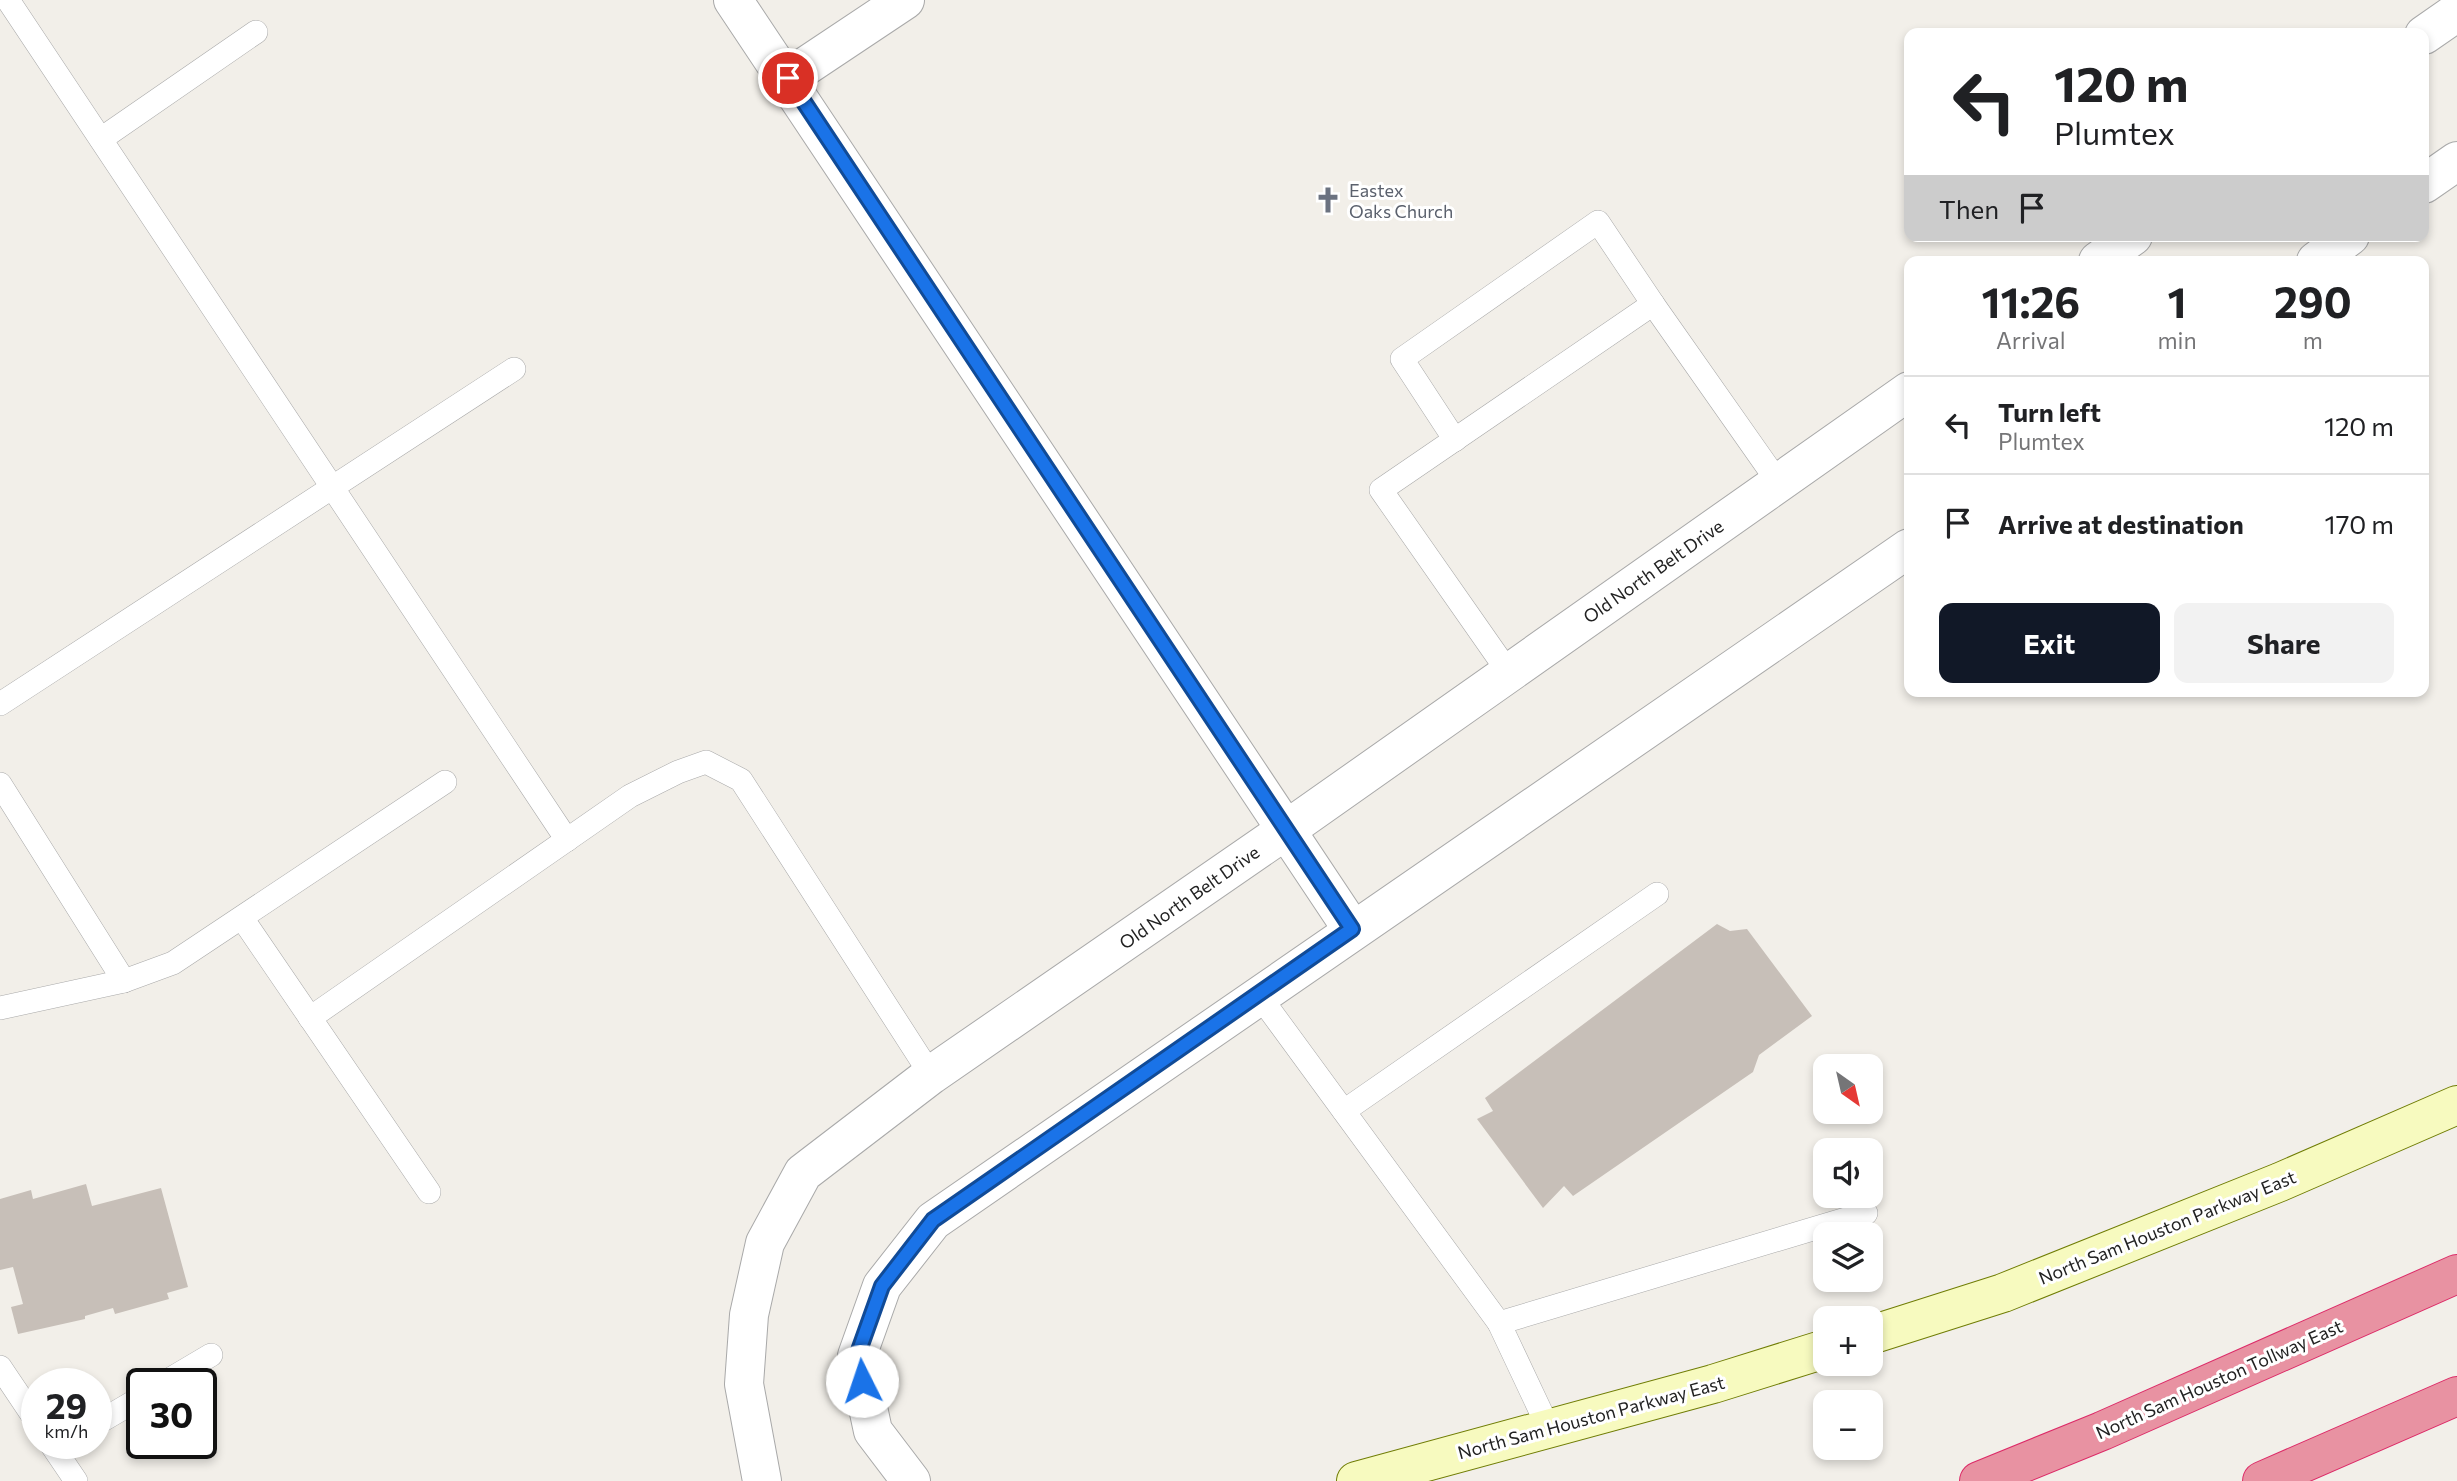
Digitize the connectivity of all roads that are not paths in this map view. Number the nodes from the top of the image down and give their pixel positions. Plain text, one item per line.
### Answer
1 (8, 0) edge
2 (733, 0) edge
3 (905, 0) edge
4 (2457, 12) edge
5 (256, 32) dead end
6 (2429, 32) edge
7 (788, 78) junction
8 (101, 139) junction
9 (2457, 161) edge
10 (2429, 181) edge
11 (2125, 242) edge
12 (2342, 242) edge
13 (2105, 256) edge
14 (2323, 256) edge
15 (1653, 304) junction
16 (514, 369) dead end
17 (1904, 394) edge
18 (1455, 440) junction
19 (1778, 482) junction
20 (332, 487) junction
21 (1904, 551) edge
22 (1508, 673) junction
23 (0, 704) edge
24 (445, 782) dead end
25 (0, 785) edge
26 (1286, 830) junction
27 (567, 840) junction
28 (1657, 894) dead end
29 (242, 918) junction
30 (1352, 929) junction
31 (124, 981) junction
32 (1258, 994) junction
33 (0, 1008) edge
34 (310, 1018) junction
35 (930, 1075) junction
36 (2457, 1105) edge
37 (1344, 1111) junction
38 (429, 1192) dead end
39 (1866, 1213) dead end
40 (2457, 1274) edge
41 (1499, 1323) junction
42 (1883, 1331) edge
43 (1813, 1353) edge
44 (211, 1355) dead end
45 (0, 1367) edge
46 (189, 1368) edge
47 (2457, 1395) edge
48 (21, 1398) edge
49 (1549, 1429) junction
50 (64, 1459) edge
51 (76, 1481) edge
52 (762, 1481) edge
53 (911, 1481) edge
54 (1356, 1481) edge
55 (1979, 1481) edge
56 (2262, 1481) edge

1 - 8 lane
2 - 7 street
3 - 7 street
4 - 6 street
5 - 8 lane
7 - 26 street
8 - 20 lane
9 - 10 street
11 - 13 street
12 - 14 street
15 - 18 lane
15 - 18 lane
15 - 19 lane
16 - 20 lane
17 - 19 street, Old North Belt Drive
18 - 22 lane
19 - 22 street, Old North Belt Drive
20 - 23 lane
20 - 27 lane
21 - 30 street
22 - 26 street, Old North Belt Drive
24 - 29 lane
25 - 31 lane
26 - 30 street
26 - 35 street, Old North Belt Drive
27 - 34 lane
27 - 35 lane
28 - 37 lane
29 - 31 lane
29 - 34 lane
30 - 32 street
31 - 33 lane
32 - 37 lane
32 - 53 street
34 - 38 lane
35 - 52 street, Old North Belt Drive
36 - 42 main road, North Sam Houston Parkway East
37 - 41 lane
39 - 41 lane
40 - 55 highway, North Sam Houston Tollway East
41 - 49 lane
43 - 49 main road, North Sam Houston Parkway East
44 - 46 lane
45 - 48 lane
47 - 56 highway
49 - 54 main road, North Sam Houston Parkway East
50 - 51 lane

